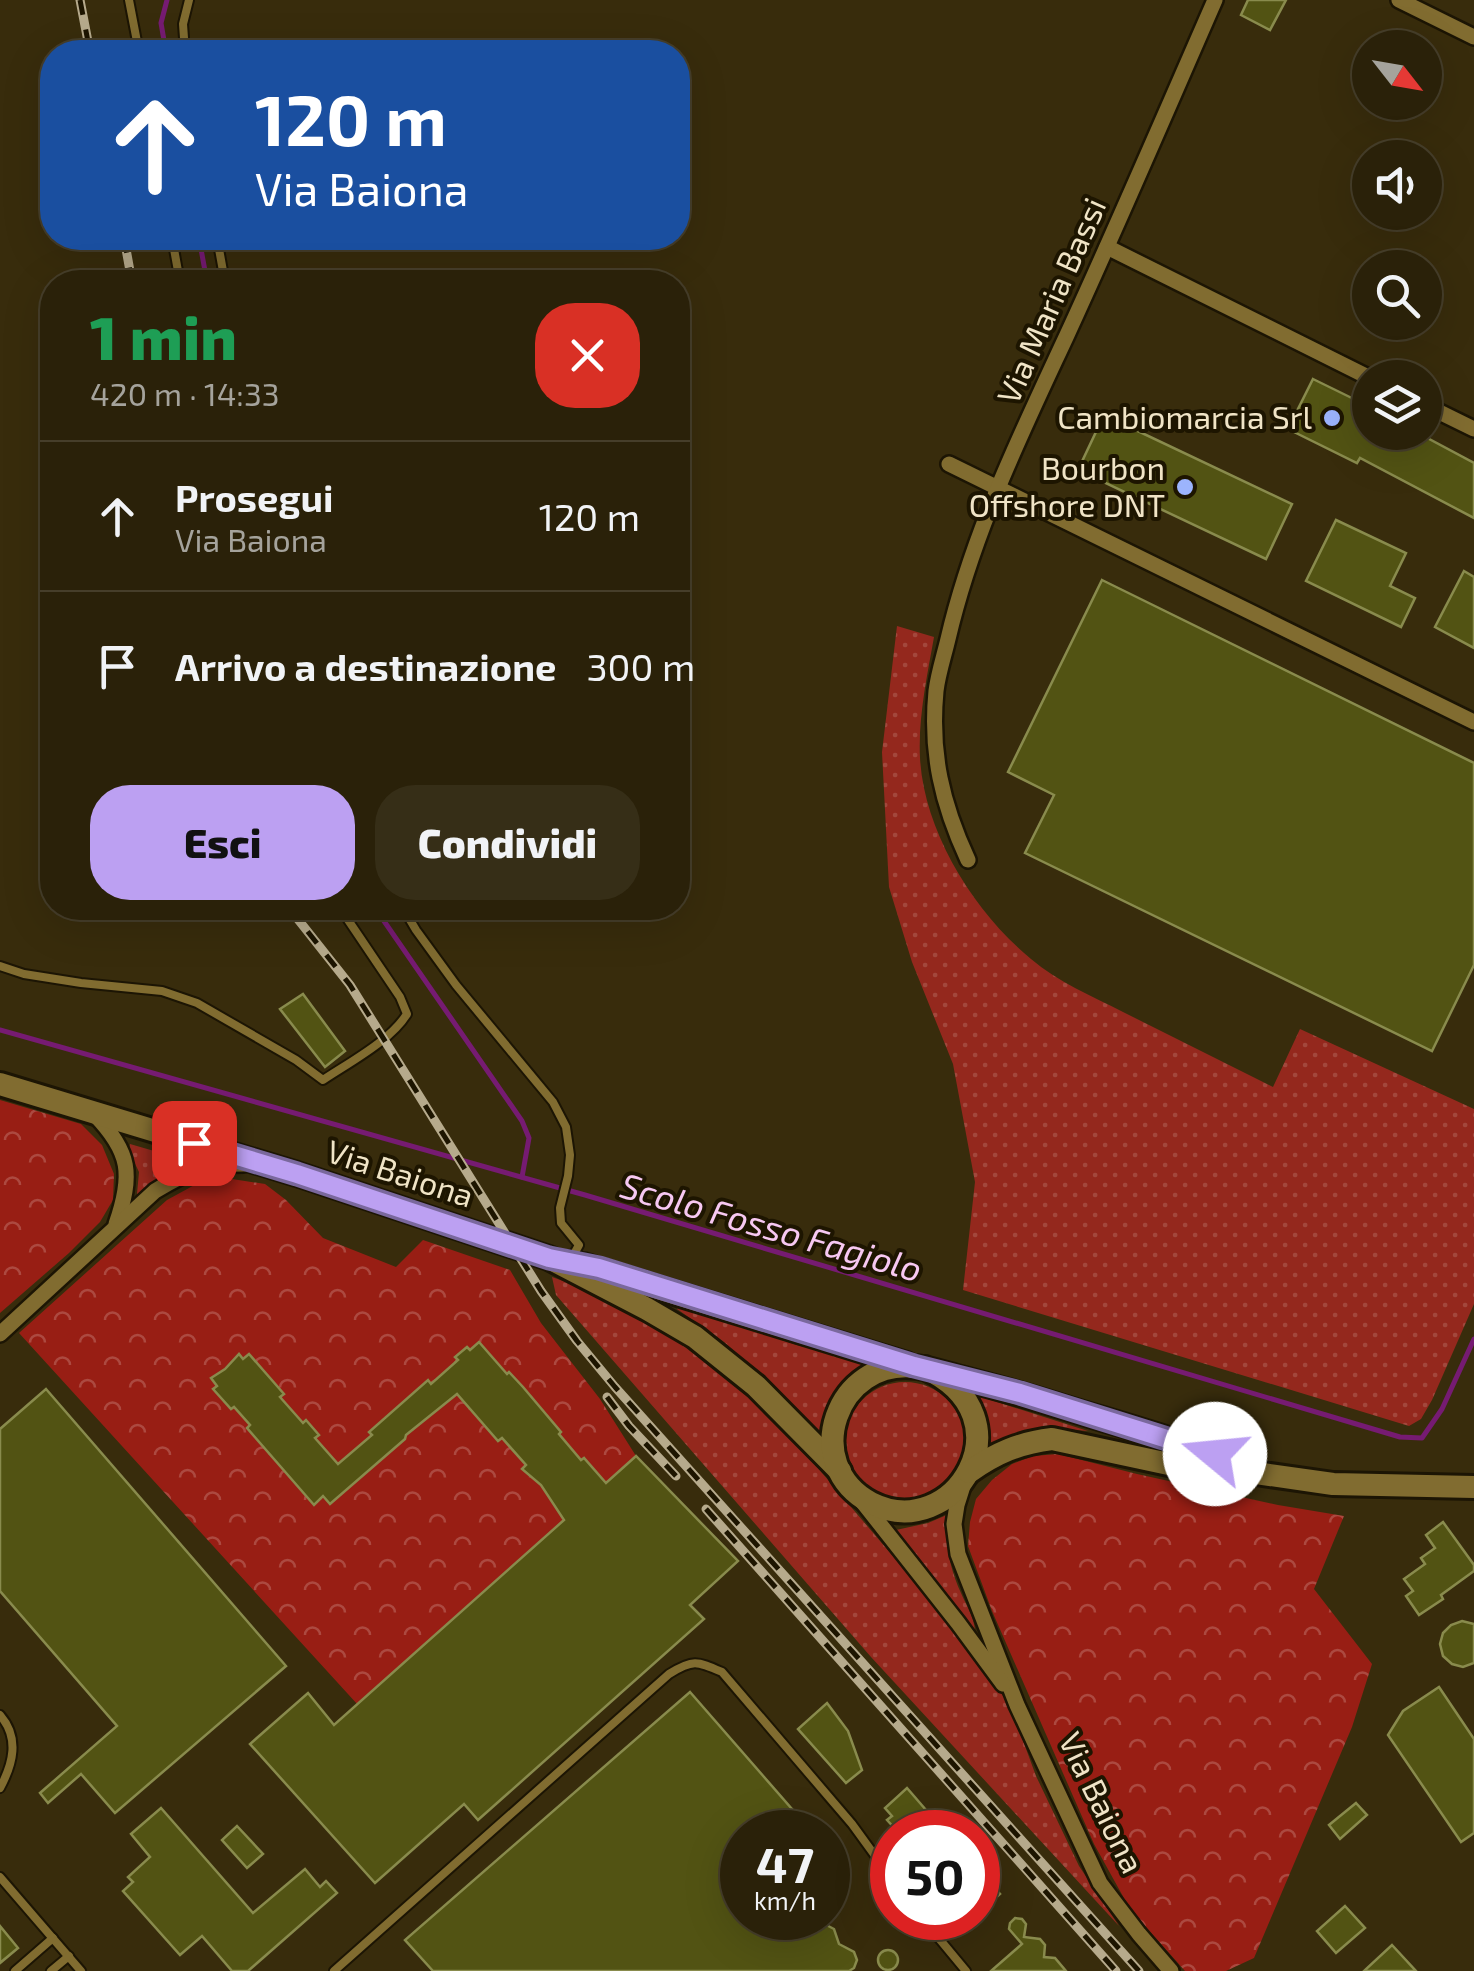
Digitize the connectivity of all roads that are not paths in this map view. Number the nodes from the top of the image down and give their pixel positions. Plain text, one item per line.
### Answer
1 (129, 0) edge
2 (189, 0) edge
3 (1215, 0) edge
4 (1399, 0) edge
5 (1474, 37) edge
6 (137, 40) edge
7 (184, 40) edge
8 (1107, 247) junction
9 (1352, 369) edge
10 (1442, 413) edge
11 (1474, 429) edge
12 (950, 464) dead end
13 (998, 486) junction
14 (1474, 722) edge
15 (968, 860) dead end
16 (348, 920) edge
17 (411, 920) edge
18 (0, 966) edge
19 (0, 1084) edge
20 (91, 1112) junction
21 (263, 1164) junction
22 (114, 1228) junction
23 (549, 1258) junction
24 (0, 1334) edge
25 (920, 1367) junction
26 (1256, 1473) junction
27 (967, 1475) junction
28 (846, 1480) junction
29 (1474, 1486) edge
30 (1017, 1705) junction
31 (0, 1715) edge
32 (0, 1788) edge
33 (870, 1849) edge
34 (0, 1877) edge
35 (53, 1938) junction
36 (940, 1940) edge
37 (68, 1956) junction
38 (15, 1971) edge
39 (51, 1971) edge
40 (81, 1971) edge
41 (334, 1971) edge
42 (966, 1971) edge
43 (1171, 1971) edge

1 - 6 lane
2 - 7 lane
3 - 8 street, Via Maria Bassi
4 - 5 street
8 - 9 street
8 - 13 street, Via Maria Bassi
10 - 11 street
12 - 13 street
13 - 14 street
13 - 15 street, Via Maria Bassi
16 - 18 lane
17 - 23 lane
19 - 20 main road, Via Baiona
20 - 21 main road, Via Baiona
20 - 22 street
21 - 22 street
21 - 23 main road, Via Baiona
22 - 24 street
23 - 25 main road, Via Baiona
23 - 28 main road, Via Baiona
25 - 26 main road, Via Baiona
25 - 27 main road
25 - 28 main road
26 - 27 main road
26 - 29 main road
27 - 28 main road
27 - 30 street, Via Baiona
28 - 30 street, Via Baiona
30 - 43 street, Via Baiona
31 - 32 lane
33 - 41 lane
34 - 35 lane
35 - 37 lane
35 - 38 lane
36 - 42 lane
37 - 39 lane
37 - 40 lane

